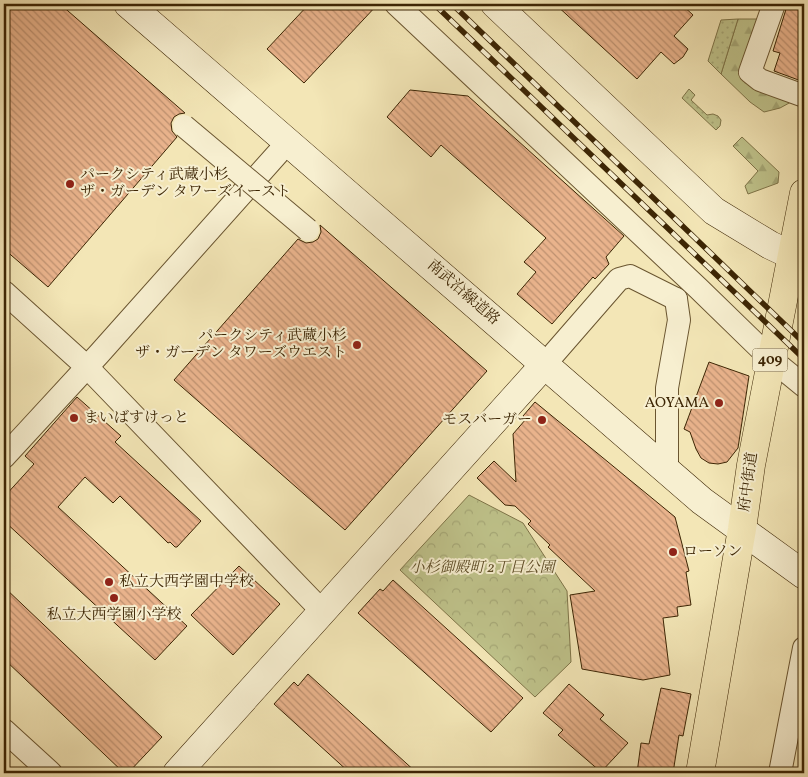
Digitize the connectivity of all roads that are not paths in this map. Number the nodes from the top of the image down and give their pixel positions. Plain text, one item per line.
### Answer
1 (128, 4) edge
2 (396, 4) edge
3 (495, 4) edge
4 (774, 4) edge
5 (804, 96) edge
6 (184, 126) dead end
7 (288, 142) junction
8 (804, 193) edge
9 (308, 230) dead end
10 (798, 258) edge
11 (4, 292) edge
12 (771, 359) junction
13 (545, 364) junction
14 (87, 367) junction
15 (804, 386) edge
16 (4, 458) edge
17 (667, 470) junction
18 (742, 529) junction
19 (804, 575) edge
20 (322, 611) junction
21 (804, 648) edge
22 (4, 730) edge
23 (51, 773) edge
24 (177, 773) edge
25 (700, 773) edge
26 (780, 773) edge

1 - 7 street, 南武沿線道路
2 - 12 street
3 - 10 street
4 - 5 street
6 - 9 street, bridge
7 - 13 street, 南武沿線道路
7 - 14 street
8 - 10 highway, 府中街道 / 409
10 - 12 highway, 府中街道 / 409
11 - 14 street
12 - 15 street
12 - 18 highway, 府中街道 / 409
13 - 17 street, 南武沿線道路
13 - 17 street
13 - 20 street
14 - 16 street
14 - 20 street
17 - 18 street, 南武沿線道路
18 - 19 street, 南武沿線道路
18 - 25 highway, 府中街道 / 409
20 - 24 street
21 - 26 street
22 - 23 street

